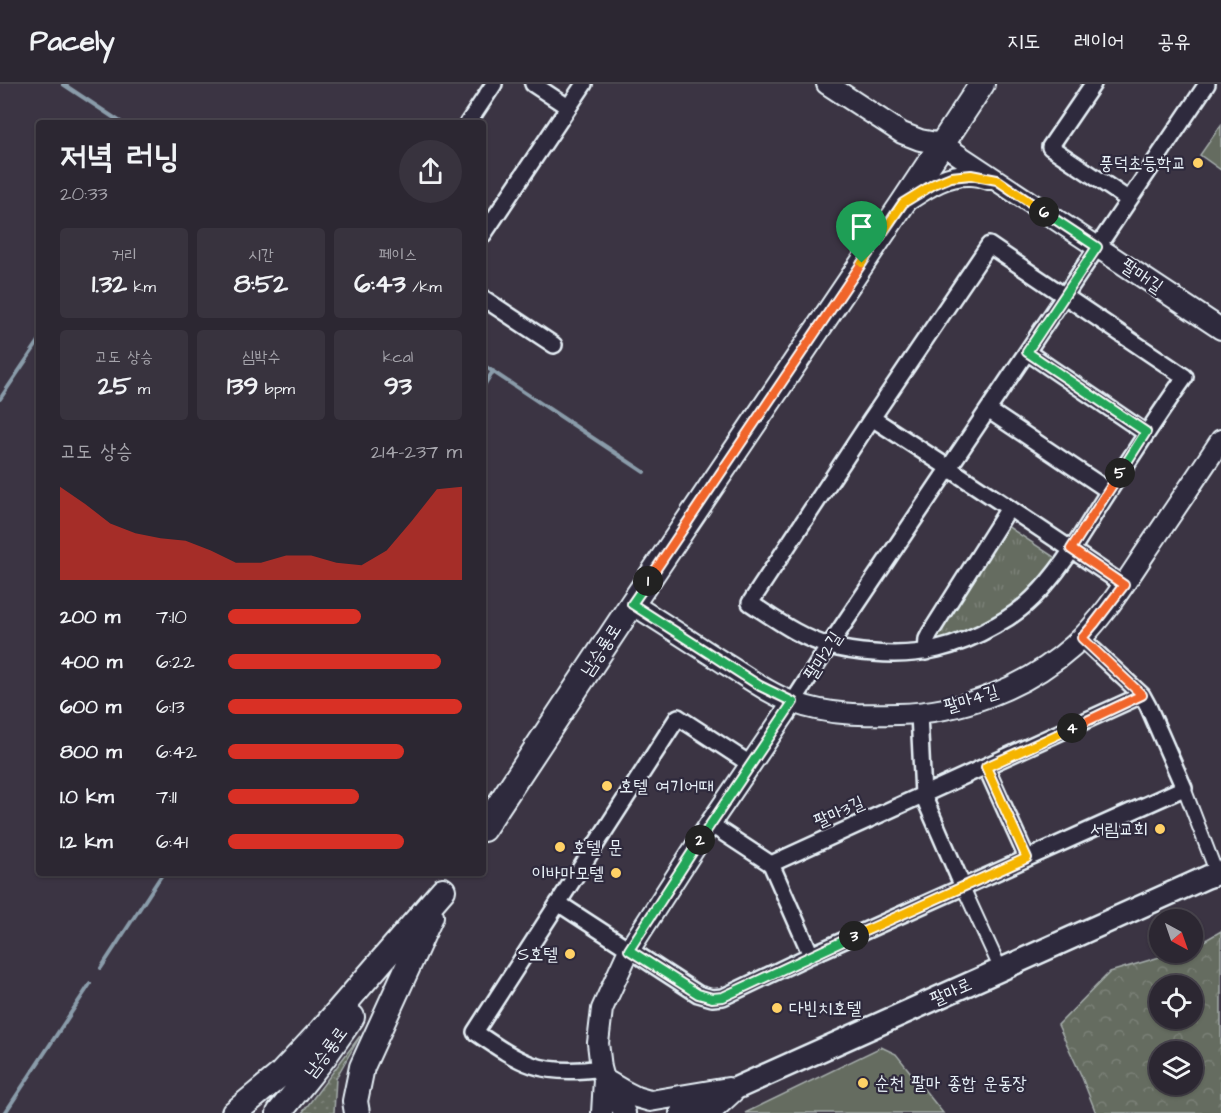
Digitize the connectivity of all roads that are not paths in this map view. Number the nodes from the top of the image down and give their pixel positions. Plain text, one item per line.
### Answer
1 (494, 84) edge
2 (534, 84) edge
3 (584, 84) edge
4 (827, 84) edge
5 (982, 84) edge
6 (1093, 84) edge
7 (1207, 84) edge
8 (568, 107) junction
9 (470, 120) edge
10 (942, 144) junction
11 (997, 180) junction
12 (1129, 200) junction
13 (903, 203) junction
14 (486, 231) edge
15 (1097, 247) junction
16 (1064, 296) junction
17 (486, 300) edge
18 (1221, 329) edge
19 (554, 345) dead end
20 (1027, 352) junction
21 (988, 410) junction
22 (872, 418) junction
23 (1146, 432) junction
24 (1221, 440) edge
25 (949, 468) junction
26 (1109, 491) junction
27 (1009, 508) junction
28 (1071, 549) junction
29 (1124, 585) junction
30 (632, 604) junction
31 (1082, 638) junction
32 (829, 646) junction
33 (926, 652) junction
34 (1142, 695) junction
35 (793, 702) junction
36 (919, 714) junction
37 (750, 765) junction
38 (986, 767) junction
39 (1185, 788) junction
40 (923, 795) junction
41 (486, 824) edge
42 (710, 824) junction
43 (1027, 858) junction
44 (771, 864) junction
45 (1219, 873) edge
46 (448, 881) edge
47 (963, 887) junction
48 (558, 903) junction
49 (629, 950) junction
50 (811, 955) junction
51 (1001, 969) junction
52 (603, 1074) junction
53 (739, 1086) junction
54 (234, 1113) edge
55 (279, 1113) edge
56 (357, 1113) edge
57 (602, 1113) edge
58 (625, 1113) edge
59 (681, 1113) edge
60 (710, 1113) edge

1 - 9 street
2 - 8 street
3 - 8 street
4 - 10 street
5 - 10 main road, 남승룡로
6 - 12 street
7 - 12 street, 팔마2길
8 - 14 street
10 - 11 street, 팔마1길
10 - 13 main road, 남승룡로
11 - 13 street
11 - 15 street, 팔마1길
12 - 15 street, 팔마2길
13 - 30 main road, 남승룡로
15 - 16 street, 팔마2길
15 - 18 street, 팔마1길
16 - 20 street, 팔마2길
16 - 22 street
16 - 23 street
17 - 19 street
20 - 21 street, 팔마2길
20 - 23 street
21 - 25 street, 팔마2길
21 - 26 street
22 - 25 street
22 - 32 street
23 - 26 street
24 - 29 street, 팔마4길
25 - 27 street
25 - 32 street, 팔마2길
26 - 28 street
27 - 28 street
27 - 33 street
28 - 29 street
28 - 33 street
29 - 31 street, 팔마4길
30 - 35 street, 팔마4길
30 - 41 main road, 남승룡로
31 - 34 street
31 - 36 street, 팔마4길
32 - 33 street
32 - 35 street, 팔마2길
34 - 38 street, 팔마3길
34 - 39 street
35 - 36 street, 팔마4길
35 - 37 street, 팔마2길
36 - 40 street
37 - 42 street, 팔마2길
37 - 48 street
38 - 40 street, 팔마3길
38 - 43 street
39 - 43 street
39 - 45 street
40 - 44 street, 팔마3길
40 - 47 street
42 - 44 street
42 - 49 street, 팔마2길
43 - 47 street
44 - 50 street
45 - 51 main road, 팔마로
46 - 54 main road
46 - 55 main road, 남승룡로
46 - 56 main road
47 - 50 street
47 - 51 street
48 - 49 street
48 - 52 street
49 - 50 street
49 - 52 street, 팔마2길
51 - 53 main road, 팔마로
52 - 53 street
52 - 57 street
52 - 58 street, 팔마2길
53 - 59 main road, 팔마로
53 - 60 street

